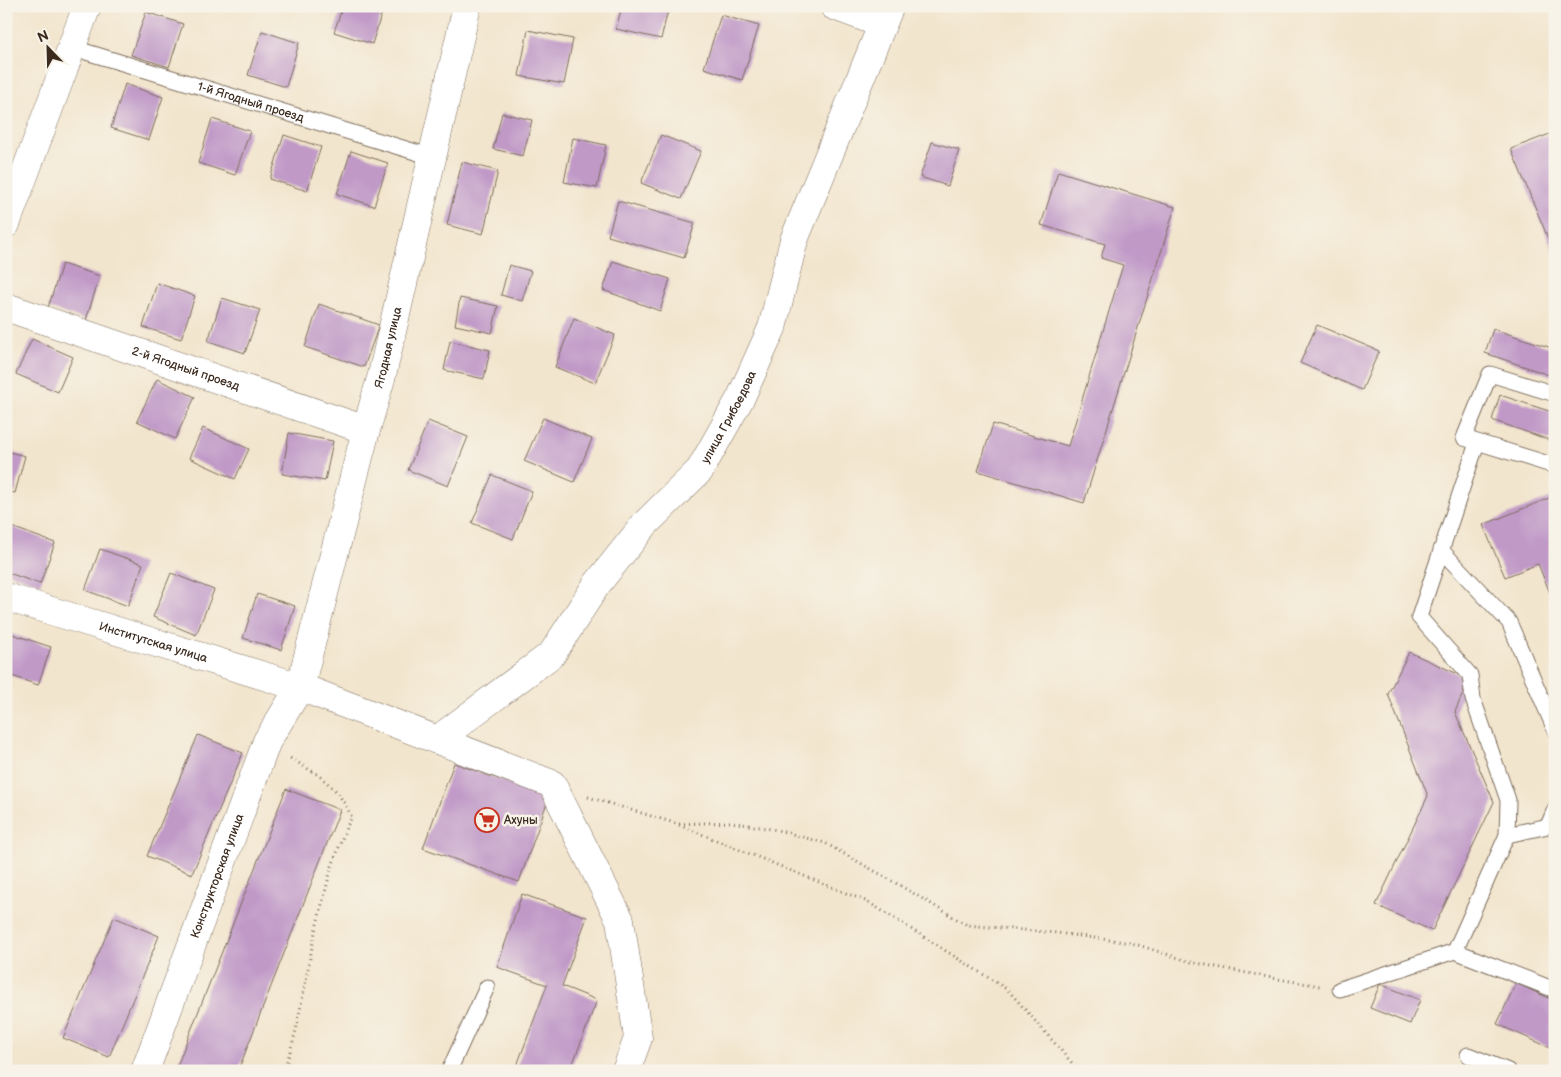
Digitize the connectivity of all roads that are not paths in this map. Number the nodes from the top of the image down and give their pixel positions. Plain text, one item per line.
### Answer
1 (87, 6) edge
2 (467, 6) edge
3 (834, 6) edge
4 (886, 15) edge
5 (70, 47) junction
6 (432, 157) junction
7 (6, 224) edge
8 (6, 308) edge
9 (1555, 394) edge
10 (366, 430) junction
11 (1477, 442) junction
12 (1555, 466) edge
13 (1441, 550) junction
14 (6, 597) edge
15 (300, 687) junction
16 (1555, 730) edge
17 (437, 740) junction
18 (1555, 810) edge
19 (1507, 835) junction
20 (1455, 951) junction
21 (487, 987) dead end
22 (1340, 989) road end
23 (1555, 990) edge
24 (1468, 1055) dead end
25 (145, 1071) edge
26 (449, 1071) edge
27 (626, 1071) edge
28 (1508, 1071) edge

1 - 5 street
2 - 6 street, Ягодная улица
3 - 4 street
4 - 17 street, улица Грибоедова
5 - 6 lane, 1-й Ягодный проезд
5 - 7 street
6 - 10 street, Ягодная улица
8 - 10 street, 2-й Ягодный проезд
9 - 11 lane
10 - 15 street, Ягодная улица
11 - 12 lane
11 - 13 lane
13 - 16 lane
13 - 19 lane
14 - 15 street, Институтская улица
15 - 17 street, Институтская улица
15 - 25 street, Конструкторская улица
17 - 27 street, Институтская улица
18 - 19 lane
19 - 20 lane
20 - 22 lane
20 - 23 lane
21 - 26 lane
24 - 28 lane

